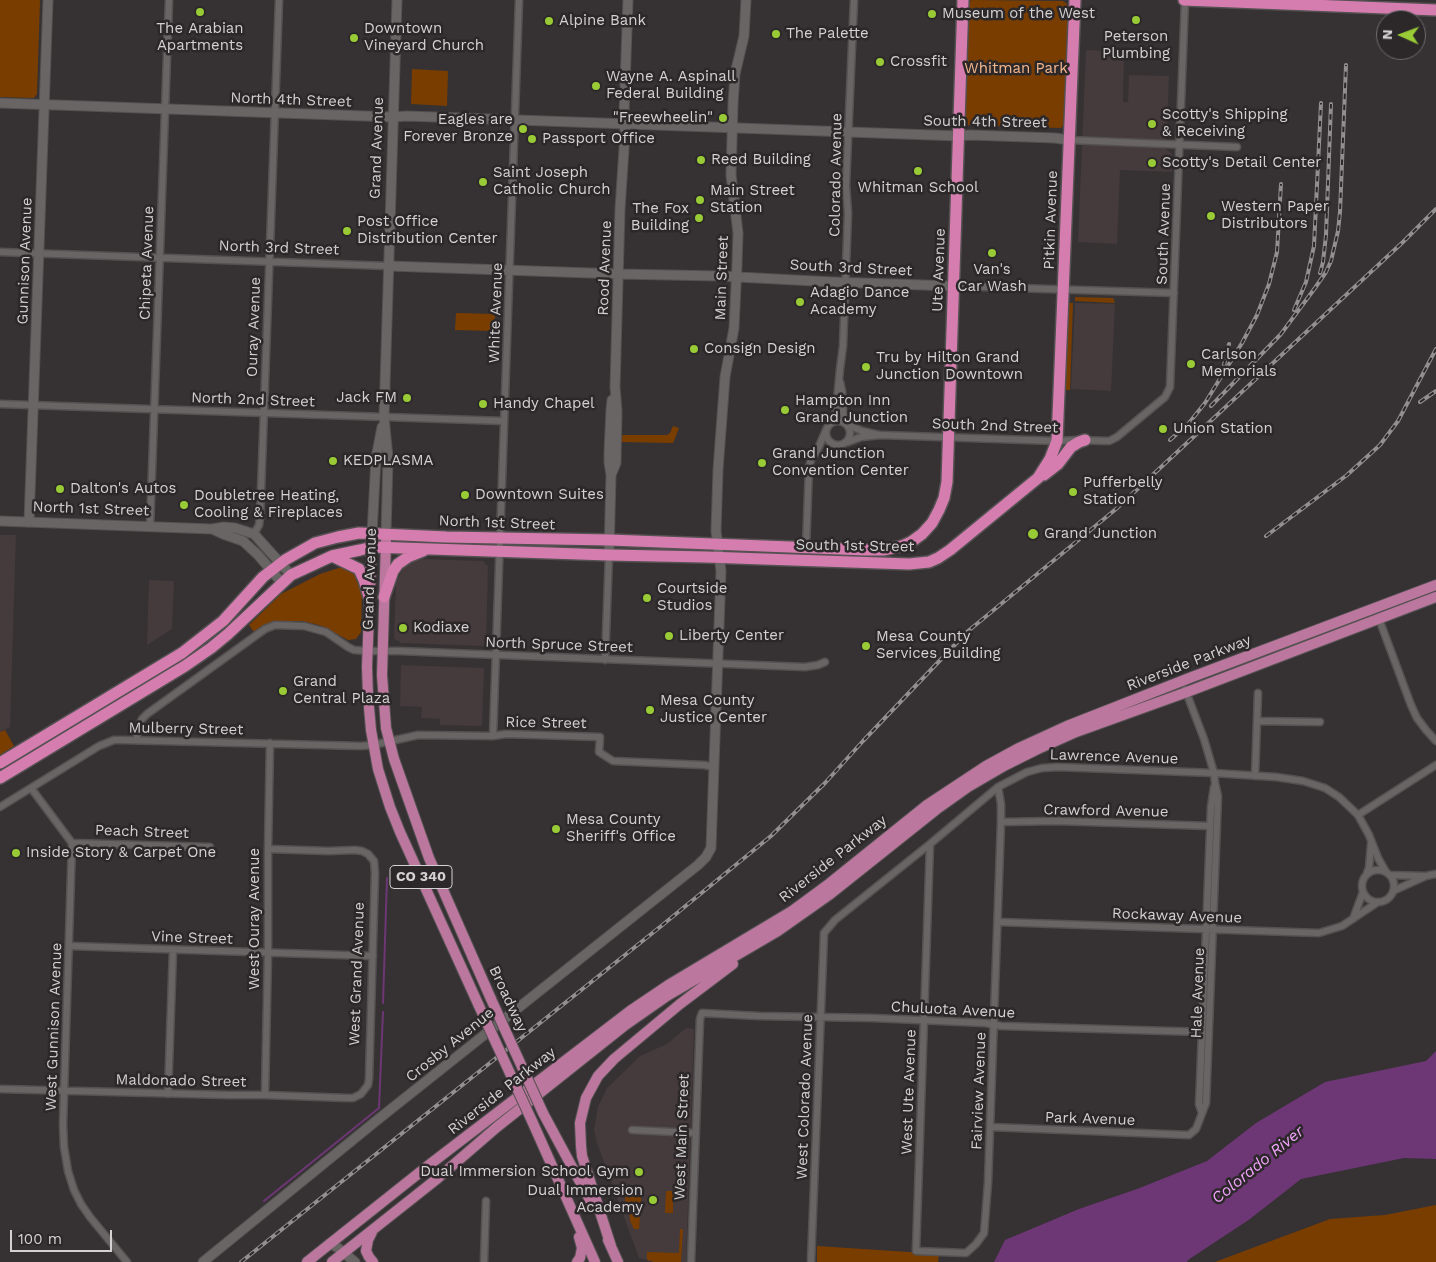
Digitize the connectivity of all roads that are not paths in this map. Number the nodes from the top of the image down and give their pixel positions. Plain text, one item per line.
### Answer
1 (48, 0) edge
2 (169, 0) edge
3 (278, 0) edge
4 (398, 0) edge
5 (519, 0) edge
6 (628, 0) edge
7 (746, 0) edge
8 (854, 0) edge
9 (963, 0) edge
10 (1075, 0) edge
11 (1185, 0) edge
12 (1436, 10) edge
13 (0, 103) edge
14 (44, 104) junction
15 (165, 109) junction
16 (274, 113) junction
17 (393, 117) junction
18 (515, 120) junction
19 (624, 125) junction
20 (732, 128) junction
21 (848, 132) junction
22 (959, 136) junction
23 (1069, 140) junction
24 (1180, 144) junction
25 (1237, 146) dead end
26 (0, 252) edge
27 (39, 254) junction
28 (160, 258) junction
29 (269, 262) junction
30 (388, 266) junction
31 (510, 270) junction
32 (619, 274) junction
33 (736, 276) junction
34 (846, 282) junction
35 (953, 286) junction
36 (1063, 290) junction
37 (1174, 293) junction
38 (840, 381) junction
39 (0, 404) edge
40 (33, 405) junction
41 (154, 409) junction
42 (264, 413) junction
43 (384, 417) junction
44 (504, 421) junction
45 (846, 423) junction
46 (828, 427) junction
47 (881, 435) junction
48 (948, 438) junction
49 (1085, 440) junction
50 (1057, 441) junction
51 (1109, 441) joint
52 (848, 442) junction
53 (836, 446) junction
54 (817, 451) junction
55 (1038, 478) junction
56 (0, 521) edge
57 (29, 522) junction
58 (150, 527) junction
59 (212, 529) junction
60 (254, 534) junction
61 (372, 534) junction
62 (386, 534) junction
63 (922, 534) joint
64 (500, 538) junction
65 (610, 540) junction
66 (718, 544) junction
67 (372, 547) junction
68 (386, 548) junction
69 (806, 548) junction
70 (430, 549) junction
71 (499, 551) junction
72 (609, 555) junction
73 (332, 556) junction
74 (720, 557) junction
75 (281, 563) junction
76 (271, 571) junction
77 (290, 575) junction
78 (282, 583) junction
79 (1436, 584) edge
80 (369, 597) junction
81 (384, 597) junction
82 (1436, 597) edge
83 (1379, 619) junction
84 (368, 651) junction
85 (383, 652) junction
86 (496, 655) junction
87 (605, 660) junction
88 (825, 662) dead end
89 (718, 664) junction
90 (1182, 681) junction
91 (1186, 692) junction
92 (1258, 693) dead end
93 (1257, 720) junction
94 (1320, 722) dead end
95 (493, 736) junction
96 (137, 740) junction
97 (390, 741) junction
98 (1436, 741) edge
99 (270, 743) junction
100 (373, 745) junction
101 (0, 763) edge
102 (1436, 765) edge
103 (714, 767) junction
104 (1214, 773) junction
105 (1255, 776) junction
106 (0, 778) edge
107 (1215, 783) junction
108 (998, 787) junction
109 (31, 788) junction
110 (0, 807) edge
111 (1358, 815) junction
112 (1001, 822) junction
113 (1210, 826) junction
114 (72, 842) junction
115 (1371, 843) junction
116 (930, 844) junction
117 (210, 847) dead end
118 (268, 849) junction
119 (1388, 874) junction
120 (1436, 874) edge
121 (1366, 876) junction
122 (1426, 876) junction
123 (1393, 891) junction
124 (1363, 892) junction
125 (1378, 902) junction
126 (1352, 920) junction
127 (998, 922) junction
128 (1210, 930) junction
129 (778, 931) junction
130 (824, 933) joint
131 (70, 946) junction
132 (173, 950) junction
133 (268, 953) junction
134 (373, 956) junction
135 (702, 1013) joint
136 (821, 1017) junction
137 (924, 1020) junction
138 (994, 1024) junction
139 (1202, 1032) junction
140 (0, 1089) edge
141 (65, 1091) junction
142 (168, 1094) junction
143 (361, 1094) joint
144 (265, 1095) junction
145 (1202, 1113) junction
146 (990, 1127) junction
147 (632, 1130) dead end
148 (696, 1133) junction
149 (1189, 1135) joint
150 (486, 1201) dead end
151 (570, 1205) junction
152 (374, 1228) junction
153 (330, 1243) junction
154 (976, 1244) joint
155 (611, 1246) junction
156 (338, 1259) edge
157 (127, 1262) edge
158 (203, 1262) edge
159 (307, 1262) edge
160 (356, 1262) edge
161 (374, 1262) edge
162 (484, 1262) edge
163 (577, 1262) edge
164 (595, 1262) edge
165 (618, 1262) edge
166 (690, 1262) edge
167 (811, 1262) edge

1 - 14 street, Gunnison Avenue
2 - 15 street, Chipeta Avenue
3 - 16 street, Ouray Avenue
4 - 17 street, Grand Avenue
5 - 18 street, White Avenue
6 - 19 street, Rood Avenue
7 - 20 street, Main Street
8 - 21 street, Colorado Avenue
9 - 22 highway, Ute Avenue
10 - 23 highway, Pitkin Avenue
11 - 12 highway
11 - 24 street, South Avenue
13 - 14 street, North 4th Street
14 - 15 street, North 4th Street
14 - 27 street, Gunnison Avenue
15 - 16 street, North 4th Street
15 - 28 street, Chipeta Avenue
16 - 17 street, North 4th Street
16 - 29 street, Ouray Avenue
17 - 18 street, North 4th Street
17 - 30 street, Grand Avenue
18 - 19 street, North 4th Street
18 - 31 street, White Avenue
19 - 20 street, North 4th Street
19 - 32 street, Rood Avenue
20 - 21 street, South 4th Street
20 - 33 street, Main Street
21 - 22 street, South 4th Street
21 - 34 street, Colorado Avenue
22 - 23 street, South 4th Street
22 - 35 highway, Ute Avenue
23 - 24 street, South 4th Street
23 - 36 highway, Pitkin Avenue
24 - 25 street, South 4th Street
24 - 37 street, South Avenue
26 - 27 street, North 3rd Street
27 - 28 street, North 3rd Street
27 - 40 street, Gunnison Avenue
28 - 29 street, North 3rd Street
28 - 41 street, Chipeta Avenue
29 - 30 street, North 3rd Street
29 - 42 street, Ouray Avenue
30 - 31 street, North 3rd Street
30 - 43 street, Grand Avenue
31 - 32 street, North 3rd Street
31 - 44 street, White Avenue
32 - 33 street, North 3rd Street
32 - 65 street, Rood Avenue
33 - 34 street, South 3rd Street
33 - 66 street, Main Street
34 - 35 street, South 3rd Street
34 - 38 street, Colorado Avenue
35 - 36 street, South 3rd Street
35 - 48 highway, Ute Avenue
36 - 37 street, South 3rd Street
36 - 50 highway, Pitkin Avenue
37 - 51 street, South Avenue
38 - 45 street, Colorado Avenue
38 - 46 street, Colorado Avenue
39 - 40 street, North 2nd Street
40 - 41 street, North 2nd Street
40 - 57 street, Gunnison Avenue
41 - 42 street, North 2nd Street
41 - 58 street, Chipeta Avenue
42 - 43 street, North 2nd Street
42 - 60 street, Ouray Avenue
43 - 44 street, North 2nd Street
43 - 61 street, Grand Avenue
43 - 62 street, Grand Avenue
44 - 64 street, White Avenue
45 - 46 street
45 - 47 street, South 2nd Street
45 - 52 street
46 - 53 street
46 - 54 street, Colorado Avenue
47 - 48 street, South 2nd Street
47 - 52 street, South 2nd Street
48 - 50 street, South 2nd Street
48 - 63 highway, Ute Avenue
49 - 50 street, South 2nd Street
49 - 51 street, South 2nd Street
49 - 55 highway
50 - 55 highway, South 1st Street
52 - 53 street
53 - 54 street
54 - 69 street, Colorado Avenue
55 - 74 highway, South 1st Street
56 - 57 street, North 1st Street
57 - 58 street, North 1st Street
58 - 59 street, North 1st Street
59 - 60 street, North 1st Street
59 - 76 street, North 1st Street
60 - 75 street
61 - 62 highway, North 1st Street
61 - 67 main road, CO 340
61 - 75 highway, North 1st Street
62 - 64 highway, North 1st Street
62 - 68 main road, Grand Avenue / CO 340
63 - 69 highway, South 1st Street
64 - 65 highway, North 1st Street
64 - 71 street, White Avenue
65 - 66 highway, North 1st Street
65 - 72 street, Rood Avenue
66 - 69 highway, South 1st Street
66 - 74 street, Main Street
67 - 68 highway, North 1st Street
67 - 73 highway, North 1st Street
67 - 80 main road, CO 340
68 - 70 highway, North 1st Street
68 - 81 main road, Grand Avenue / CO 340
70 - 71 highway, North 1st Street
70 - 81 highway
71 - 72 highway, North 1st Street
71 - 86 street, White Avenue
72 - 74 highway, North 1st Street
72 - 87 street
73 - 77 highway, North 1st Street
73 - 80 highway
74 - 89 street
75 - 76 highway, North 1st Street
75 - 77 street
76 - 78 street, North 1st Street
76 - 101 highway
77 - 78 highway, North 1st Street
78 - 106 highway
79 - 90 main road, Riverside Parkway
80 - 84 main road, CO 340
81 - 85 main road, Grand Avenue / CO 340
82 - 83 main road, Riverside Parkway
83 - 91 main road, Riverside Parkway
83 - 98 street
84 - 85 street, North Spruce Street
84 - 96 street, North Spruce Street
84 - 100 main road, CO 340
85 - 86 street, North Spruce Street
85 - 97 main road, Grand Avenue / CO 340
86 - 87 street, North Spruce Street
86 - 95 street, White Avenue
87 - 89 street, North Spruce Street
88 - 89 street, North Spruce Street
89 - 103 street
90 - 91 street, Hale Avenue
90 - 153 main road, Riverside Parkway
91 - 104 street, Hale Avenue
91 - 129 main road, Riverside Parkway
92 - 93 street
93 - 94 street
93 - 105 street
95 - 97 street, Rice Street
95 - 103 street, Rice Street
96 - 99 street, Mulberry Street
96 - 109 street, Mulberry Street
97 - 100 street, Mulberry Street
97 - 155 main road, Broadway / CO 340, bridge
99 - 100 street, Mulberry Street
99 - 118 street, West Ouray Avenue
100 - 151 main road, Broadway / CO 340, bridge
102 - 111 street
103 - 158 street, Crosby Avenue
104 - 105 street, Lawrence Avenue
104 - 107 street, Hale Avenue
104 - 108 street, Lawrence Avenue
105 - 111 street, Lawrence Avenue
107 - 113 street, Hale Avenue
107 - 128 street, Hale Avenue
108 - 112 street, Fairview Avenue
108 - 116 street, Lawrence Avenue
109 - 110 street, Mulberry Street
109 - 114 street
111 - 115 street, Lawrence Avenue
112 - 113 street, Crawford Avenue
112 - 127 street, Fairview Avenue
113 - 128 street, Hale Avenue
114 - 117 street, Peach Street
114 - 131 street, West Gunnison Avenue
115 - 119 street, Lawrence Avenue
115 - 121 street, Lawrence Avenue
116 - 130 street, Lawrence Avenue
116 - 137 street, West Ute Avenue
118 - 133 street, West Ouray Avenue
118 - 134 street, West Grand Avenue
119 - 121 street
119 - 122 street
119 - 123 street
120 - 122 street
121 - 124 street
122 - 123 street
123 - 125 street
124 - 125 street
124 - 126 street
125 - 126 street, Rockaway Avenue
126 - 128 street, Rockaway Avenue
127 - 128 street, Rockaway Avenue
127 - 138 street, Fairview Avenue
128 - 139 street, Hale Avenue
128 - 145 street, Hale Avenue
129 - 152 main road, Riverside Parkway
129 - 155 main road
130 - 136 street, West Colorado Avenue
131 - 132 street, Vine Street
131 - 141 street, West Gunnison Avenue
132 - 133 street, Vine Street
132 - 142 street
133 - 134 street, Vine Street
133 - 144 street, West Ouray Avenue
134 - 143 street, West Grand Avenue
135 - 136 street, Chuluota Avenue
135 - 148 street, West Main Street
136 - 137 street, Chuluota Avenue
136 - 167 street, West Colorado Avenue
137 - 138 street, Chuluota Avenue
137 - 154 street, West Ute Avenue
138 - 139 street, Chuluota Avenue
138 - 146 street, Fairview Avenue
139 - 145 street, Hale Avenue
140 - 141 street, Maldonado Street
141 - 142 street, Maldonado Street
141 - 157 street, West Gunnison Avenue
142 - 144 street, Maldonado Street
143 - 144 street, Maldonado Street
145 - 149 street, Hale Avenue
146 - 149 street, Park Avenue
146 - 154 street, Fairview Avenue
147 - 148 street
148 - 166 street, West Main Street
150 - 162 street
151 - 163 main road
151 - 164 main road, Broadway / CO 340
152 - 156 main road, Riverside Parkway
152 - 161 main road
153 - 156 street
153 - 159 main road, Riverside Parkway
155 - 165 main road, Broadway / CO 340
156 - 160 street

